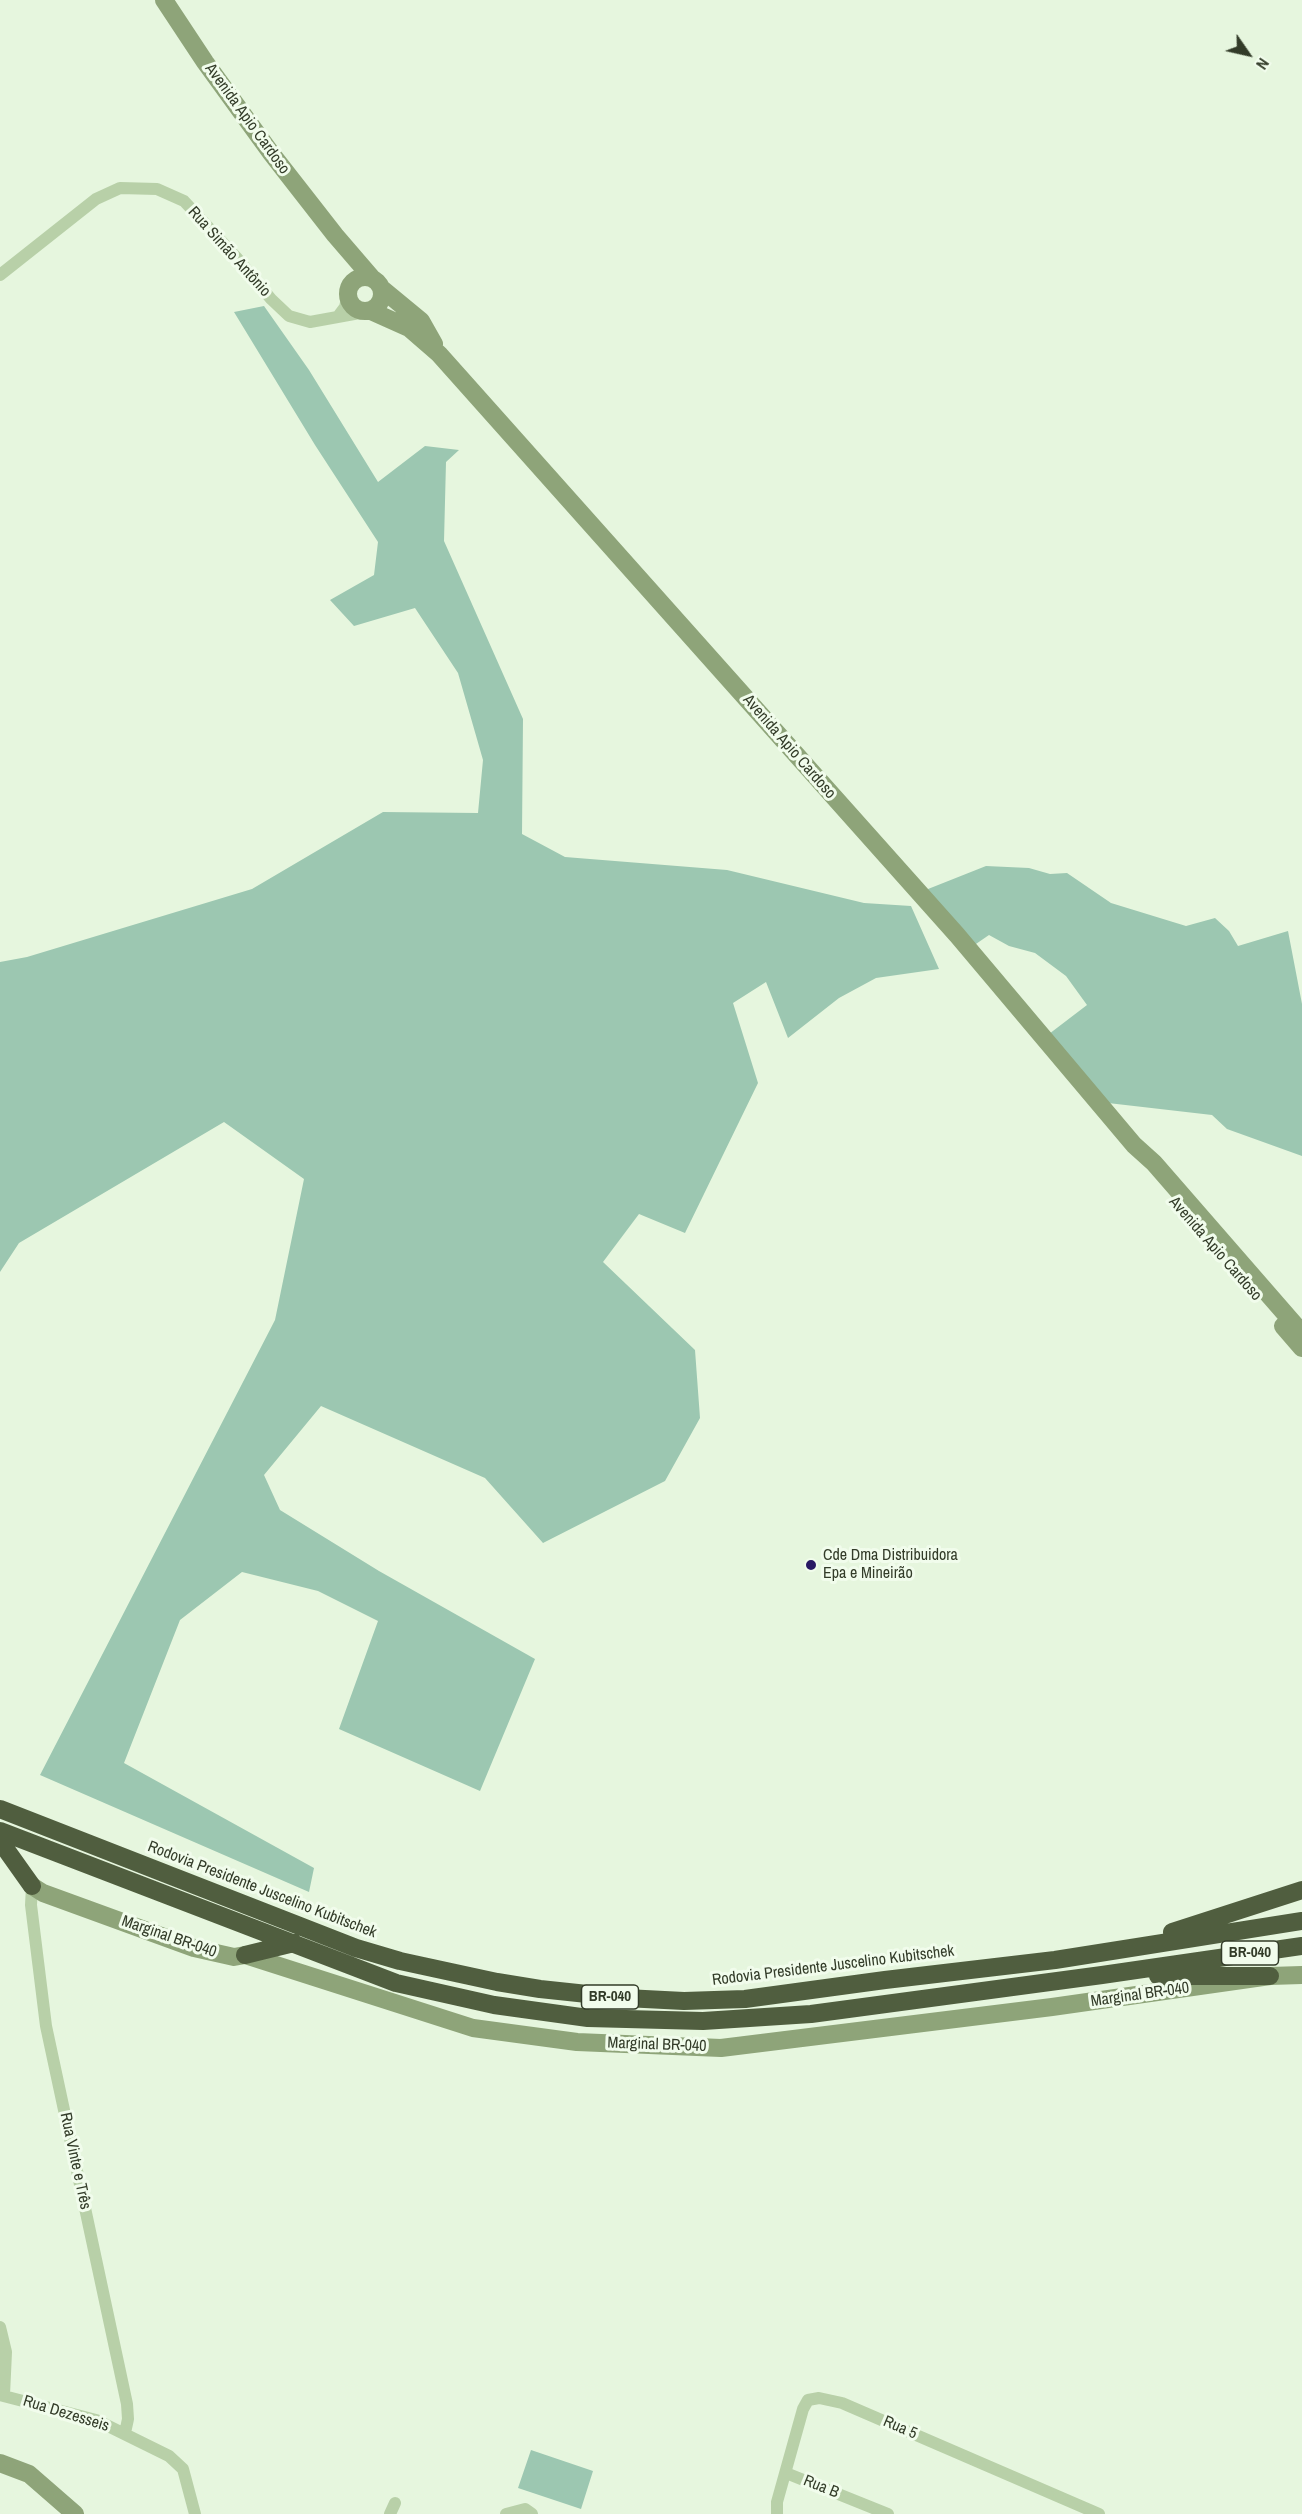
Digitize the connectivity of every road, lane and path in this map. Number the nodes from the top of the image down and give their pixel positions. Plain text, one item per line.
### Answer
1 (164, 0) edge
2 (334, 235) junction
3 (0, 274) edge
4 (376, 283) junction
5 (348, 291) junction
6 (368, 311) junction
7 (339, 315) junction
8 (439, 354) junction
9 (1134, 1145) junction
10 (1302, 1333) edge
11 (1302, 1348) edge
12 (0, 1809) edge
13 (0, 1831) edge
14 (0, 1840) edge
15 (32, 1886) junction
16 (1302, 1890) edge
17 (1302, 1921) edge
18 (294, 1943) junction
19 (1302, 1946) edge
20 (1109, 1952) junction
21 (245, 1955) junction
22 (1302, 1975) edge
23 (1102, 1976) junction
24 (1270, 1976) junction
25 (0, 2327) edge
26 (2, 2395) edge
27 (125, 2433) junction
28 (0, 2463) edge
29 (786, 2473) junction
30 (75, 2514) edge
31 (195, 2514) edge
32 (506, 2514) edge
33 (532, 2514) edge
34 (777, 2514) edge
35 (888, 2514) edge
36 (1099, 2514) edge

1 - 2 street, Avenida Apio Cardoso
2 - 4 street, Avenida Apio Cardoso
2 - 5 street, Avenida Apio Cardoso
3 - 7 street, Rua Simão Antônio
4 - 5 street
4 - 6 street
4 - 8 street, Avenida Apio Cardoso
5 - 6 street
5 - 7 street
6 - 7 street, Rua Simão Antônio
6 - 8 street, Avenida Apio Cardoso
8 - 9 street, Avenida Apio Cardoso
9 - 10 street, Avenida Apio Cardoso
9 - 11 street, Avenida Apio Cardoso
12 - 20 highway, Rodovia Presidente Juscelino Kubitschek / BR-040
13 - 18 highway, BR-040
14 - 15 highway
15 - 21 street, Marginal BR-040
15 - 27 street, Rua Vinte e Três
16 - 20 highway
17 - 20 highway, Rodovia Presidente Juscelino Kubitschek / BR-040
18 - 21 highway
18 - 23 highway, BR-040
19 - 23 highway, BR-040
21 - 24 street, Marginal BR-040
22 - 24 street, Marginal BR-040
23 - 24 highway
25 - 26 street
26 - 27 street, Rua Dezesseis
27 - 31 street, Rua Dezesseis
28 - 30 street
29 - 34 street, Rua 5
29 - 35 street, Rua B
29 - 36 street, Rua 5
32 - 33 street

